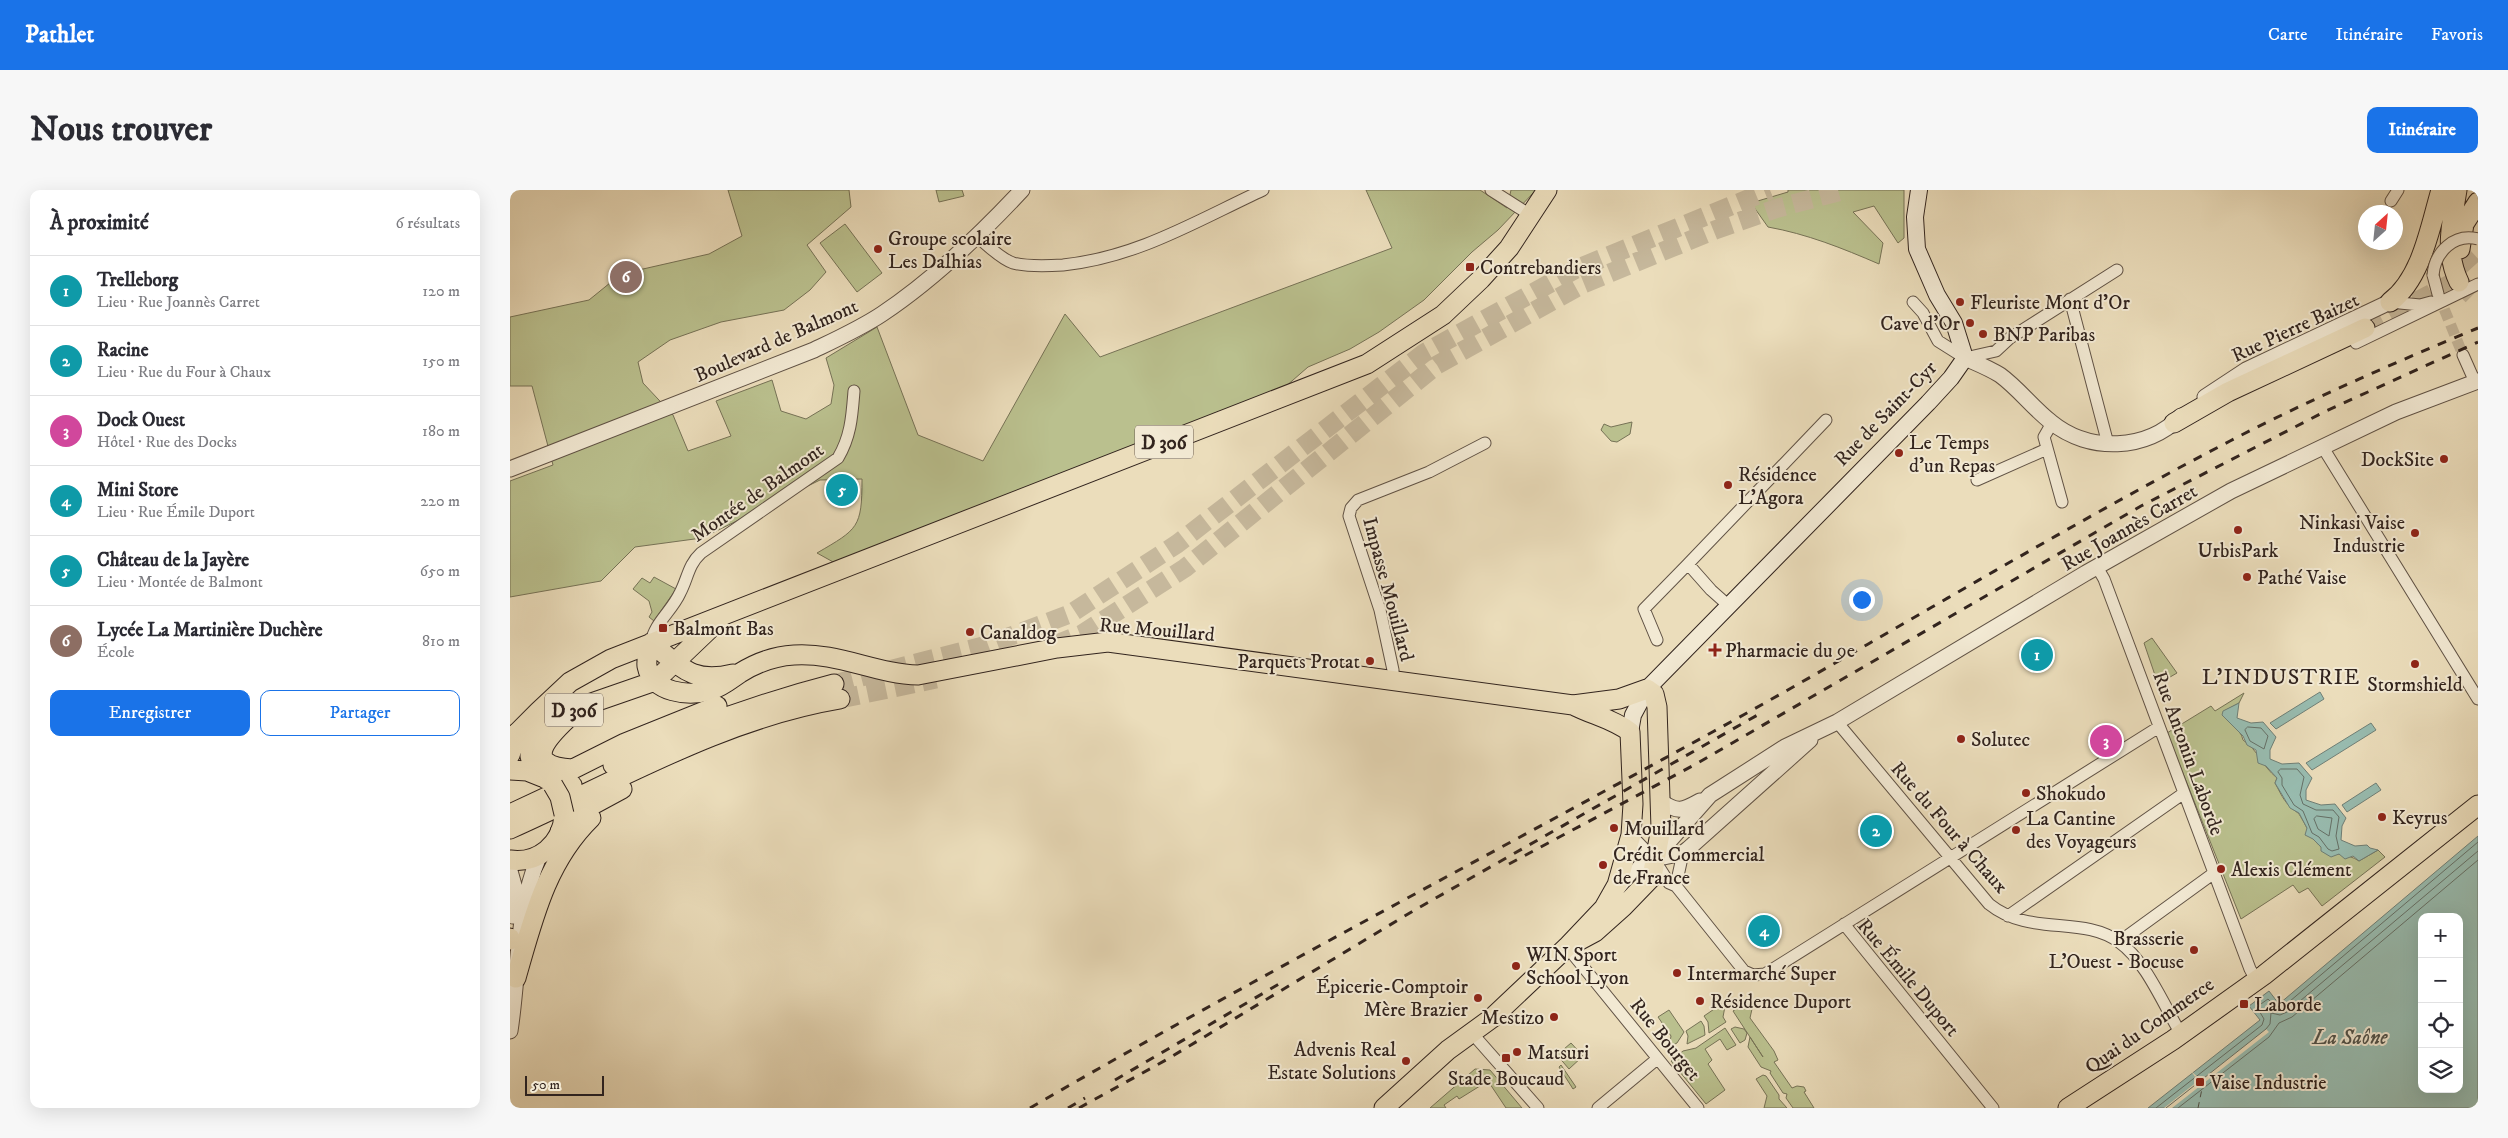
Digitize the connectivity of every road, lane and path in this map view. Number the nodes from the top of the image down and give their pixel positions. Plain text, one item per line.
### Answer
1 (1022, 190) edge
2 (1263, 190) edge
3 (1491, 190) edge
4 (1547, 190) edge
5 (1919, 190) edge
6 (2398, 190) edge
7 (2442, 190) edge
8 (2457, 190) edge
9 (2391, 201) dead end
10 (2478, 202) edge
11 (1532, 216) junction
12 (976, 236) junction
13 (2478, 239) edge
14 (2460, 253) tunnel mouth
15 (2117, 270) dead end
16 (2459, 282) tunnel mouth
17 (2478, 284) edge
18 (2442, 296) junction
19 (2070, 299) junction
20 (1913, 302) dead end
21 (2390, 302) junction
22 (2365, 328) tunnel mouth
23 (2463, 355) tunnel mouth
24 (1965, 358) junction
25 (2476, 382) edge
26 (854, 391) dead end
27 (1826, 420) dead end
28 (2052, 423) junction
29 (2174, 423) junction
30 (1485, 443) dead end
31 (2108, 444) junction
32 (2322, 446) junction
33 (2047, 448) junction
34 (510, 469) edge
35 (1977, 480) dead end
36 (2062, 502) dead end
37 (1688, 564) junction
38 (2097, 567) junction
39 (1729, 606) junction
40 (725, 614) junction
41 (1657, 640) dead end
42 (651, 643) junction
43 (681, 657) junction
44 (742, 672) junction
45 (655, 681) junction
46 (1393, 681) junction
47 (1648, 689) junction
48 (832, 695) junction
49 (2478, 699) edge
50 (1574, 705) junction
51 (580, 707) junction
52 (1837, 722) junction
53 (2159, 727) junction
54 (1630, 732) junction
55 (1814, 735) junction
56 (514, 736) edge
57 (510, 755) edge
58 (572, 769) junction
59 (510, 770) edge
60 (1736, 777) junction
61 (544, 779) junction
62 (624, 788) junction
63 (2184, 793) junction
64 (1750, 794) junction
65 (1710, 795) junction
66 (1660, 801) junction
67 (2478, 805) edge
68 (510, 814) edge
69 (562, 823) junction
70 (510, 829) edge
71 (1631, 835) junction
72 (1683, 853) junction
73 (539, 856) junction
74 (1950, 858) junction
75 (1654, 859) junction
76 (510, 860) edge
77 (510, 871) edge
78 (2214, 873) junction
79 (1676, 885) junction
80 (1604, 908) junction
81 (2008, 916) junction
82 (1844, 924) junction
83 (510, 940) edge
84 (2119, 942) junction
85 (1567, 947) junction
86 (516, 978) junction
87 (2256, 980) junction
88 (510, 1031) edge
89 (1470, 1032) junction
90 (2181, 1034) junction
91 (1657, 1059) junction
92 (1384, 1108) edge
93 (1538, 1108) edge
94 (1598, 1108) edge
95 (1698, 1108) edge
96 (1993, 1108) edge
97 (2068, 1108) edge

1 - 12 street, Boulevard de Balmont
2 - 12 street
3 - 11 street
4 - 11 main road, D 306
5 - 24 main road, Rue de Saint-Cyr
6 - 9 street
7 - 21 main road
8 - 16 main road
10 - 14 main road
11 - 40 main road, D 306
12 - 34 street, Boulevard de Balmont
13 - 18 street, bridge
15 - 19 street
17 - 18 street, Rue Pierre Baizet
18 - 21 street, Rue Pierre Baizet
18 - 29 street, Rue Pierre Baizet
19 - 24 street
19 - 31 street
20 - 24 street
21 - 29 street, Rue Pierre Baizet
22 - 29 main road
23 - 25 street
24 - 28 street, Rue Pierre Baizet
24 - 39 main road, Rue de Saint-Cyr
25 - 32 street, Rue Joannès Carret
26 - 42 street, Montée de Balmont
27 - 37 street
28 - 31 street, Rue Pierre Baizet
28 - 33 street
29 - 31 street, Rue Pierre Baizet
30 - 46 street, Impasse Mouillard
32 - 38 street, Rue Joannès Carret
32 - 49 street
33 - 35 street
33 - 36 street
37 - 39 street
37 - 41 street
38 - 52 street, Rue Joannès Carret
38 - 53 street, Rue Antonin Laborde
39 - 47 main road, Rue de Saint-Cyr
40 - 42 main road, D 306
40 - 43 main road, D 306
42 - 43 main road, Rue Mouillard
42 - 45 main road
42 - 56 main road, D 306
43 - 44 main road, Rue Mouillard
43 - 45 main road, D 306
44 - 45 main road, Rue Mouillard
44 - 46 main road, Rue Mouillard
45 - 51 main road, D 306
46 - 50 main road, Rue Mouillard
47 - 50 main road, Rue Mouillard
47 - 54 main road, Rue de Saint-Cyr
47 - 66 main road, Rue de Saint-Cyr
48 - 58 main road
48 - 62 main road
48 - 68 main road
48 - 70 main road
50 - 54 main road, Rue Mouillard
51 - 58 main road
51 - 61 main road, D 306
52 - 55 street, Rue Joannès Carret
52 - 74 street, Rue du Four à Chaux
53 - 63 street, Rue Antonin Laborde
53 - 74 street
54 - 71 main road, Rue de Saint-Cyr
55 - 60 street, Rue Joannès Carret
55 - 64 street, Rue Joannès Carret
56 - 57 main road, D 306
58 - 61 main road
59 - 61 main road
60 - 64 street
60 - 65 street, Rue Joannès Carret
61 - 69 main road, D 306, bridge
62 - 69 main road
62 - 86 main road
63 - 78 street, Rue Antonin Laborde
63 - 81 street
64 - 72 street, Rue Joannès Carret
65 - 66 street
65 - 75 street, Rue Joannès Carret
66 - 75 main road, Rue de Saint-Cyr
67 - 87 main road, Quai du Commerce
69 - 73 main road
71 - 75 street
71 - 80 main road, Rue de Saint-Cyr
72 - 75 street, Rue Joannès Carret
72 - 79 street
73 - 76 main road
73 - 86 street
74 - 81 street, Rue du Four à Chaux
74 - 82 street
75 - 79 street, Rue Émile Duport
75 - 80 street, Rue de Saint-Cyr
75 - 85 main road, Rue de Saint-Cyr
77 - 83 street
78 - 84 street
78 - 87 street, Rue Antonin Laborde
79 - 82 street, Rue Émile Duport
80 - 85 main road, Rue de Saint-Cyr
81 - 84 street, Rue du Four à Chaux
82 - 96 street, Rue Émile Duport
84 - 90 street, Rue du Four à Chaux
85 - 89 main road, Rue de Saint-Cyr
85 - 91 street, Rue Bourget
86 - 88 street
87 - 90 main road, Quai du Commerce
89 - 92 main road, Rue de Saint-Cyr
89 - 93 street
90 - 97 main road, Quai du Commerce
91 - 94 street
91 - 95 street, Rue Bourget

